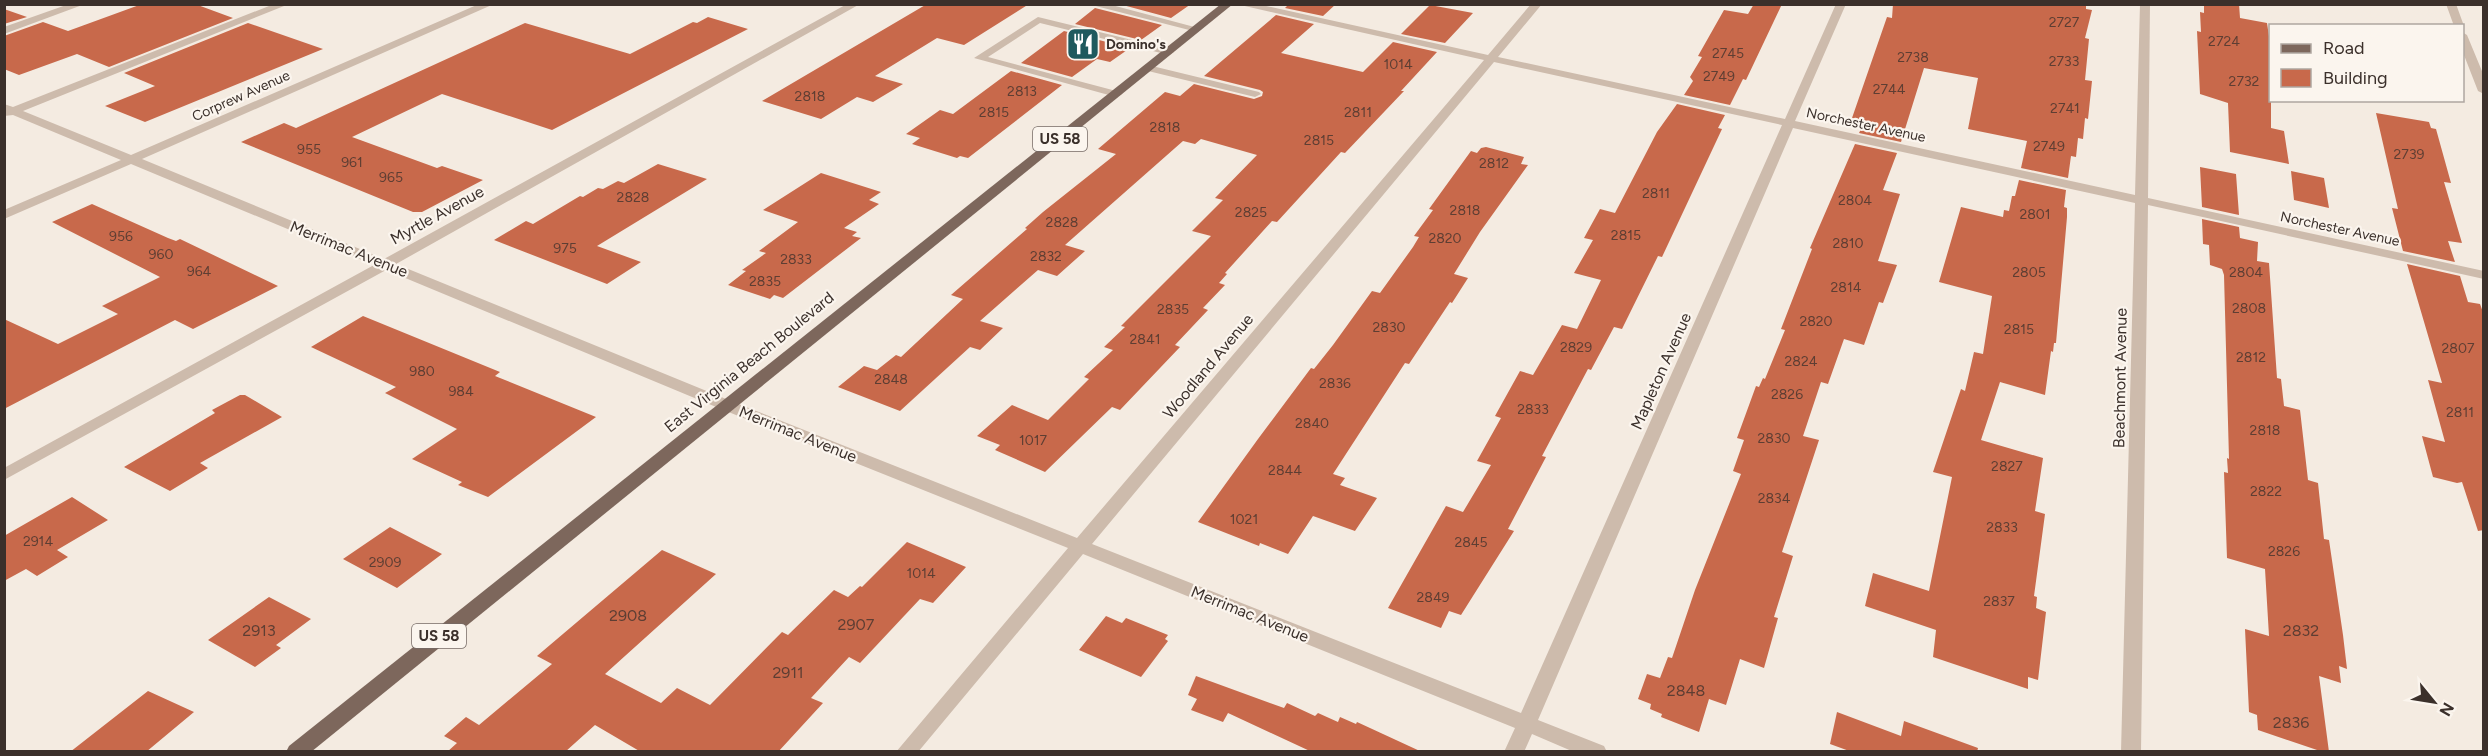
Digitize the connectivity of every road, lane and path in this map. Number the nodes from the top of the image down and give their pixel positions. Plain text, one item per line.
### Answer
1 (284, 4) edge
2 (489, 4) edge
3 (855, 4) edge
4 (1092, 4) edge
5 (1228, 4) edge
6 (1241, 4) edge
7 (1537, 4) edge
8 (1841, 4) edge
9 (2145, 4) edge
10 (2451, 4) edge
11 (74, 5) edge
12 (2458, 24) edge
13 (1197, 29) junction
14 (4, 31) edge
15 (2464, 38) edge
16 (1169, 51) junction
17 (1491, 59) junction
18 (1148, 68) junction
19 (2484, 91) edge
20 (1116, 94) junction
21 (1255, 94) dead end
22 (7, 110) edge
23 (1789, 124) junction
24 (131, 160) junction
25 (2141, 200) junction
26 (4, 215) edge
27 (386, 264) junction
28 (2484, 275) edge
29 (726, 405) junction
30 (4, 475) edge
31 (1079, 546) junction
32 (1526, 723) junction
33 (296, 752) edge
34 (906, 752) edge
35 (1514, 752) edge
36 (1597, 752) edge
37 (2131, 752) edge

1 - 22 street
2 - 24 street, Corprew Avenue
3 - 27 street, Myrtle Avenue
4 - 13 street
5 - 13 main road, East Virginia Beach Boulevard / US 58
6 - 17 street, Norchester Avenue
7 - 17 street, Woodland Avenue
8 - 23 street, Mapleton Avenue
9 - 25 street, Beachmont Avenue
10 - 12 street
11 - 14 street
13 - 16 main road, East Virginia Beach Boulevard / US 58
15 - 19 street
16 - 18 main road, East Virginia Beach Boulevard / US 58
16 - 20 street
17 - 23 street, Norchester Avenue
17 - 31 street, Woodland Avenue
18 - 20 main road, East Virginia Beach Boulevard / US 58
18 - 21 street
20 - 29 main road, East Virginia Beach Boulevard / US 58
22 - 24 street, Merrimac Avenue
23 - 25 street, Norchester Avenue
23 - 32 street, Mapleton Avenue
24 - 26 street, Corprew Avenue
24 - 27 street, Merrimac Avenue
25 - 28 street, Norchester Avenue
25 - 37 street, Beachmont Avenue
27 - 29 street, Merrimac Avenue
27 - 30 street, Myrtle Avenue
29 - 31 street, Merrimac Avenue
29 - 33 main road, East Virginia Beach Boulevard / US 58
31 - 32 street, Merrimac Avenue
31 - 34 street, Woodland Avenue
32 - 35 street, Mapleton Avenue
32 - 36 street, Merrimac Avenue

